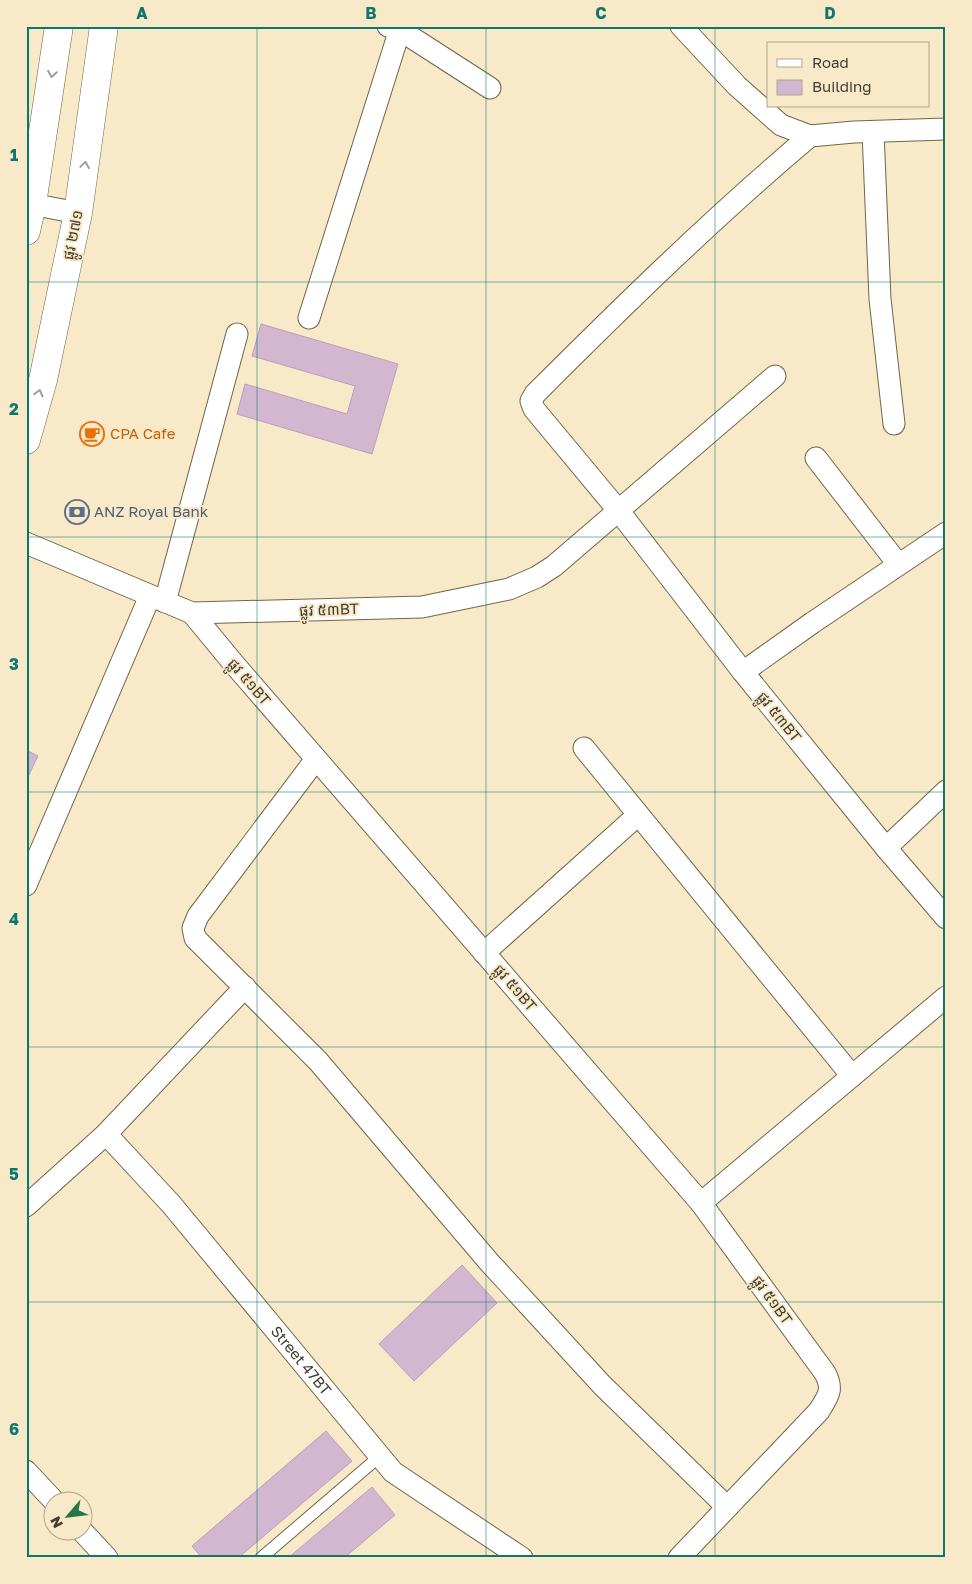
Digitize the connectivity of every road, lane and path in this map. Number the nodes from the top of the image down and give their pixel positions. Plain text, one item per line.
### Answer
1 (59, 26) edge
2 (104, 26) edge
3 (681, 26) edge
4 (396, 28) edge
5 (490, 88) dead end
6 (946, 129) edge
7 (873, 132) junction
8 (810, 136) junction
9 (29, 204) edge
10 (78, 214) junction
11 (26, 231) edge
12 (309, 318) dead end
13 (236, 334) dead end
14 (775, 376) dead end
15 (894, 424) dead end
16 (26, 440) edge
17 (816, 458) dead end
18 (618, 510) junction
19 (946, 533) edge
20 (26, 543) edge
21 (898, 564) junction
22 (157, 599) junction
23 (192, 614) junction
24 (743, 672) junction
25 (584, 748) dead end
26 (316, 759) junction
27 (946, 791) edge
28 (638, 815) junction
29 (886, 848) junction
30 (26, 884) edge
31 (946, 918) edge
32 (484, 952) junction
33 (245, 987) junction
34 (946, 997) edge
35 (852, 1076) junction
36 (106, 1134) junction
37 (701, 1203) junction
38 (26, 1206) edge
39 (380, 1456) junction
40 (26, 1471) edge
41 (46, 1492) edge
42 (728, 1507) junction
43 (92, 1542) edge
44 (107, 1558) edge
45 (261, 1558) edge
46 (522, 1558) edge
47 (679, 1558) edge

1 -> 9 main road
10 -> 2 main road, ផ្លូវ ២៧១
3 - 8 street
4 - 5 street
4 - 12 street
6 - 7 street
7 - 8 street
7 - 15 street
8 - 18 street, ផ្លូវ ៥៣BT
9 - 10 street
9 - 11 main road
16 -> 10 main road, ផ្លូវ ២៧១
13 - 22 street
14 - 18 street
17 - 21 street
18 - 23 street, ផ្លូវ ៥៣BT
18 - 24 street, ផ្លូវ ៥៣BT
19 - 21 street
20 - 22 street, ផ្លូវ ៥៣BT
21 - 24 street
22 - 23 street, ផ្លូវ ៥៣BT
22 - 30 street
23 - 26 street, ផ្លូវ ៥១BT
24 - 29 street, ផ្លូវ ៥៣BT
25 - 28 street
26 - 32 street, ផ្លូវ ៥១BT
26 - 33 street
27 - 29 street
28 - 32 street
28 - 35 street
29 - 31 street, ផ្លូវ ៥៣BT
32 - 37 street, ផ្លូវ ៥១BT
33 - 36 street
33 - 42 street
34 - 35 street
35 - 37 street
36 - 38 street
36 - 39 street, Street 47BT
37 - 42 street, ផ្លូវ ៥១BT
39 - 45 lane
39 - 46 street, Street 47BT
40 - 41 street
42 - 47 street
43 - 44 street

